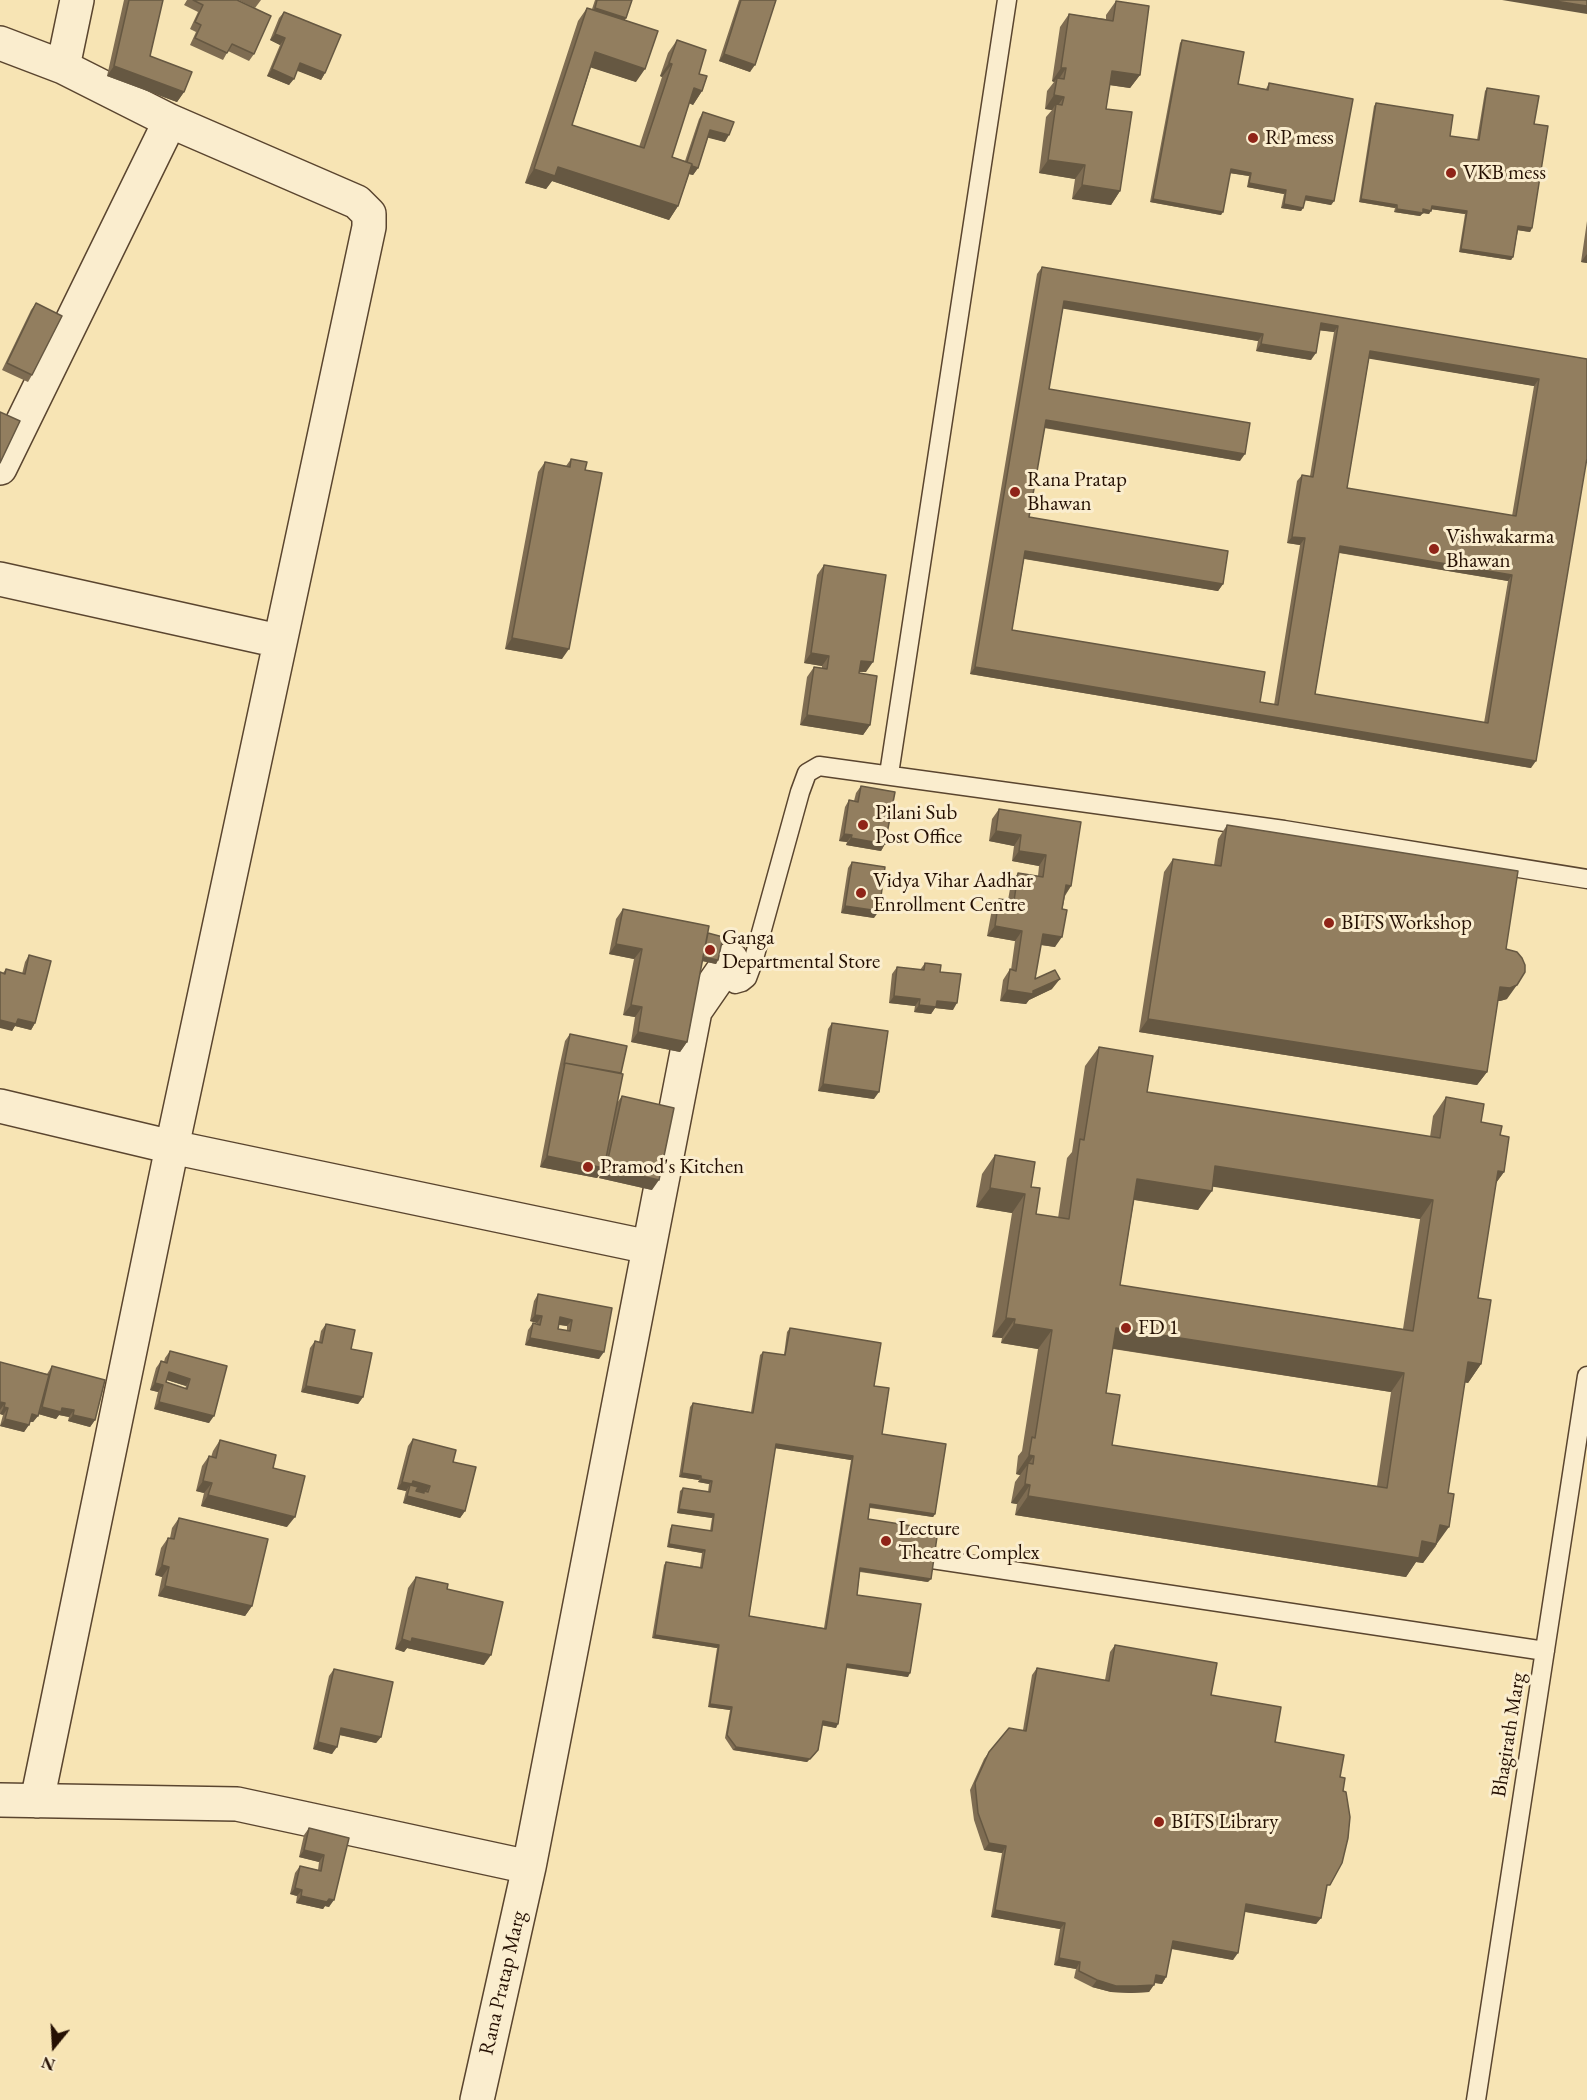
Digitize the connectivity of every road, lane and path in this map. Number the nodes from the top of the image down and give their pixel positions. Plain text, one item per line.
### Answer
1 (77, 0) edge
2 (1007, 0) edge
3 (0, 43) edge
4 (63, 67) junction
5 (170, 121) junction
6 (0, 468) edge
7 (0, 579) edge
8 (279, 641) junction
9 (889, 774) junction
10 (1587, 879) edge
11 (731, 959) joint
12 (0, 1106) edge
13 (172, 1148) junction
14 (649, 1247) junction
15 (1587, 1376) edge
16 (932, 1559) edge
17 (1545, 1651) junction
18 (0, 1800) edge
19 (37, 1802) junction
20 (528, 1867) junction
21 (477, 2100) edge
22 (1476, 2100) edge

1 - 4 street
2 - 9 lane
3 - 4 street
4 - 5 street
5 - 6 street
5 - 8 street
7 - 8 street
8 - 13 street
9 - 10 lane
9 - 11 lane
11 - 14 street, Rana Pratap Marg
12 - 13 street
13 - 14 street
13 - 19 street
14 - 20 street, Rana Pratap Marg
15 - 17 lane, Bhagirath Marg
16 - 17 lane
17 - 22 lane, Bhagirath Marg
18 - 19 street
19 - 20 street
20 - 21 street, Rana Pratap Marg

